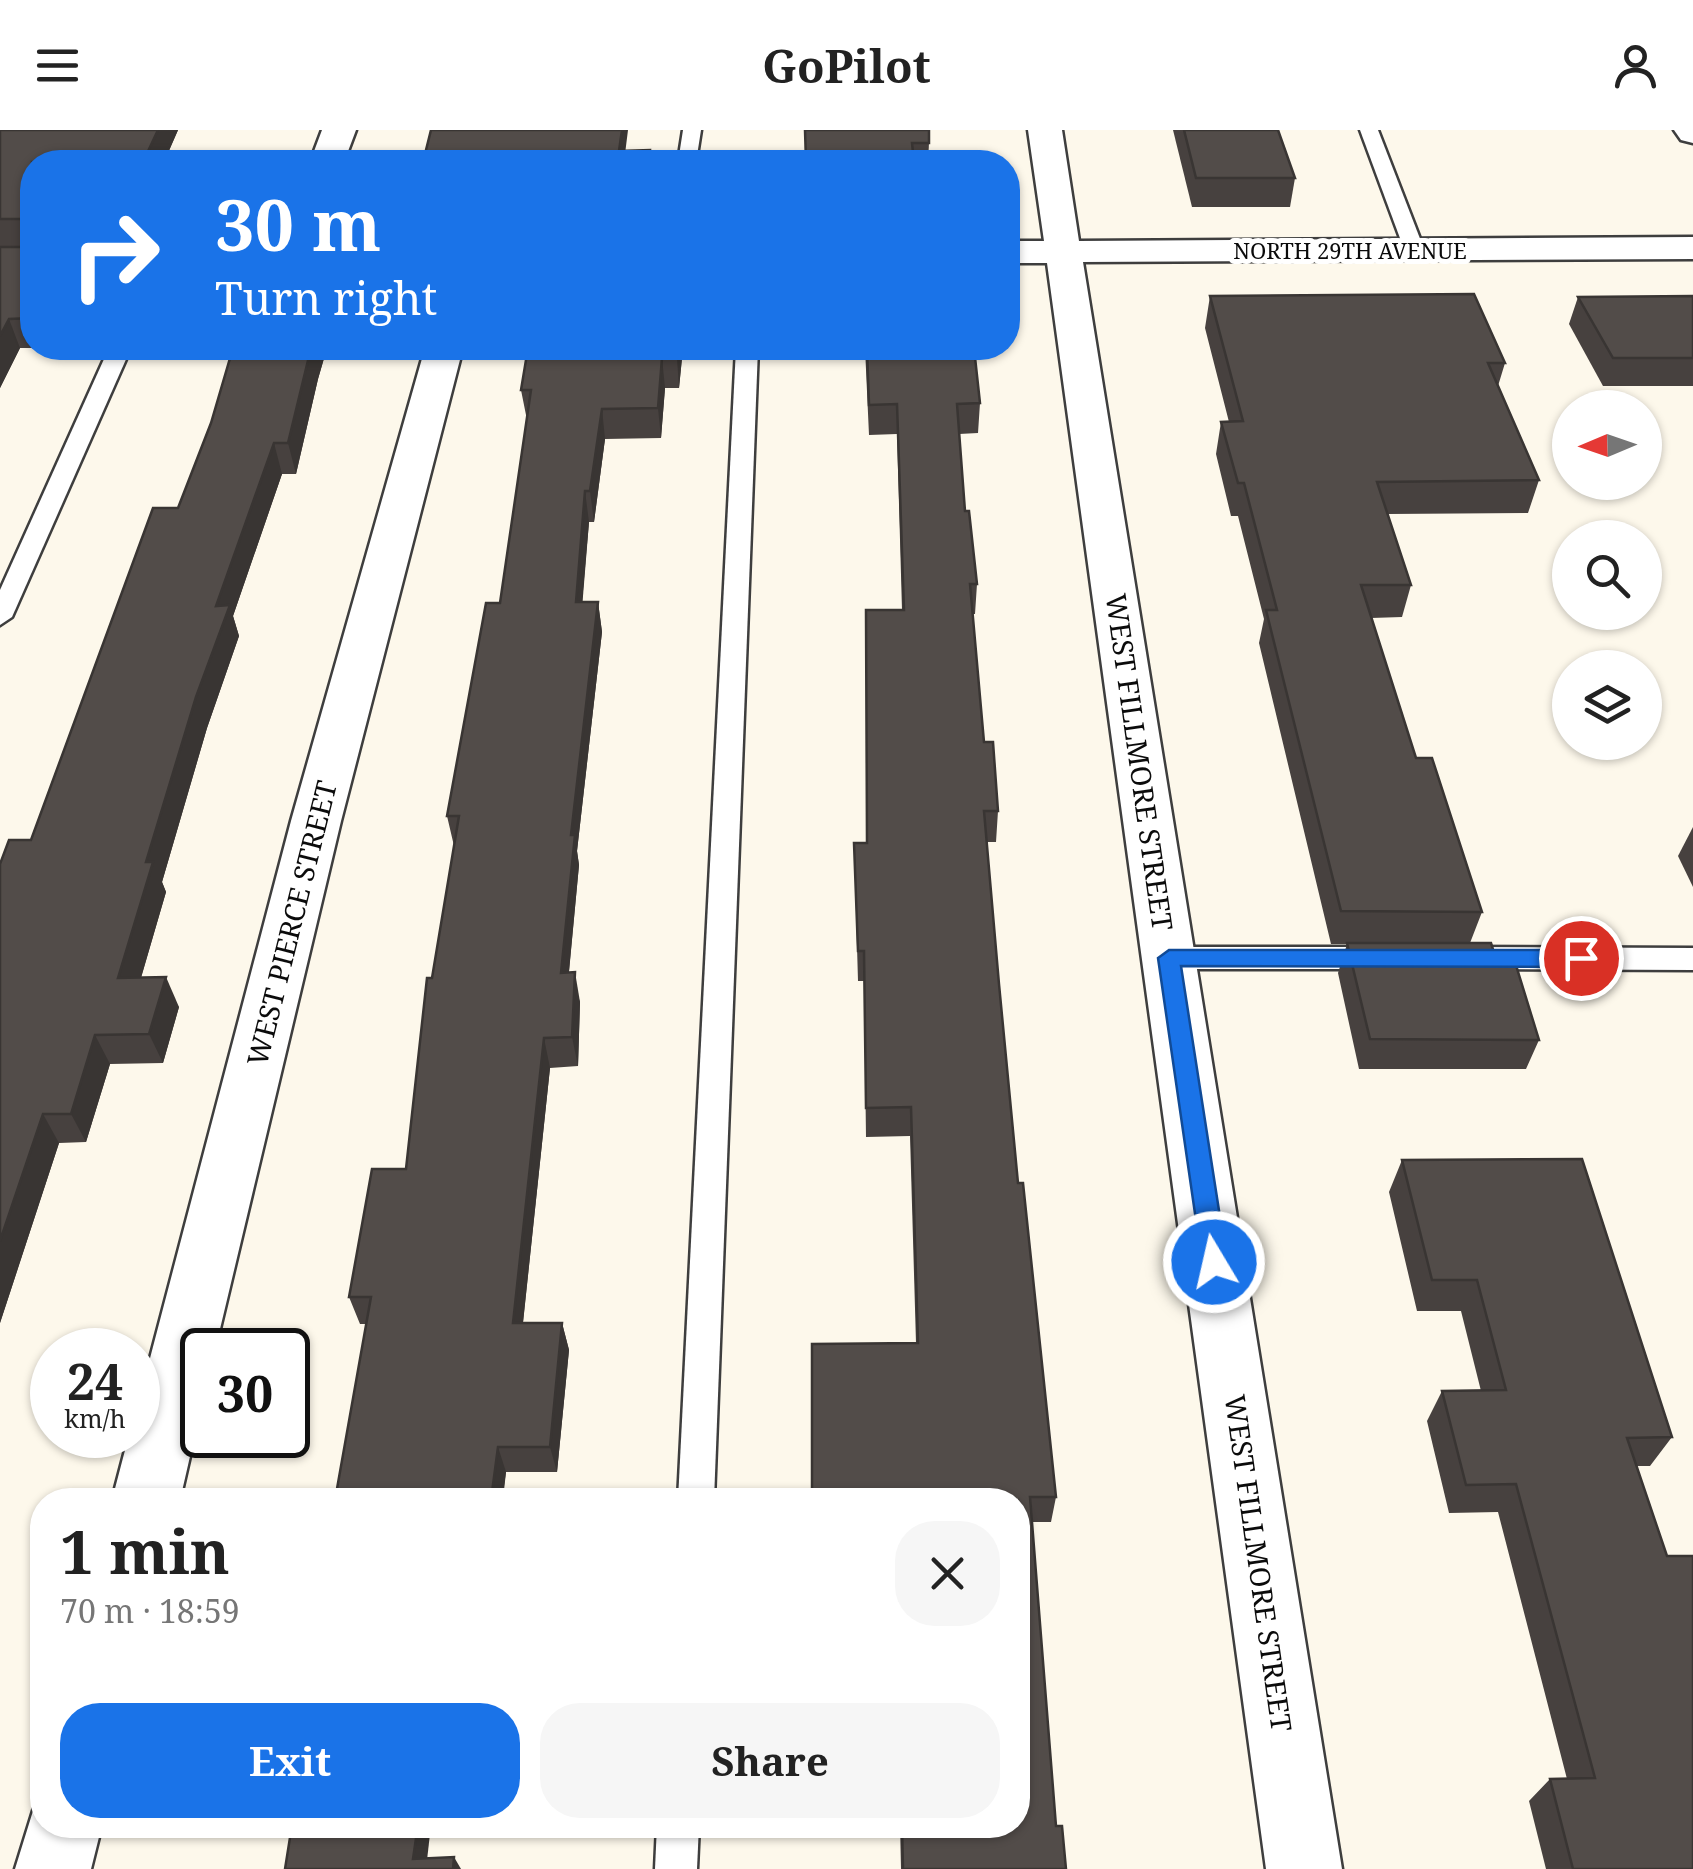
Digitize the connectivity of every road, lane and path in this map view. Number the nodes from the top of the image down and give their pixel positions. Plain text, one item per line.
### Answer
1 (1046, 130) edge
2 (1369, 130) edge
3 (1693, 248) edge
4 (1414, 250) junction
5 (1020, 252) edge
6 (1066, 252) junction
7 (115, 360) edge
8 (441, 360) edge
9 (746, 360) edge
10 (0, 616) edge
11 (1169, 958) junction
12 (1693, 959) edge
13 (149, 1488) edge
14 (697, 1488) edge
15 (61, 1838) edge
16 (677, 1838) edge
17 (53, 1869) edge
18 (676, 1869) edge
19 (1304, 1869) edge

1 - 6 street, WEST FILLMORE STREET
2 - 4 lane
3 - 4 street, NORTH 29TH AVENUE
4 - 6 street, NORTH 29TH AVENUE
5 - 6 street, NORTH 29TH AVENUE
6 - 11 street, WEST FILLMORE STREET
7 - 10 lane
8 - 13 street, WEST PIERCE STREET
9 - 14 lane
11 - 12 lane
11 - 19 street, WEST FILLMORE STREET
15 - 17 street
16 - 18 lane

